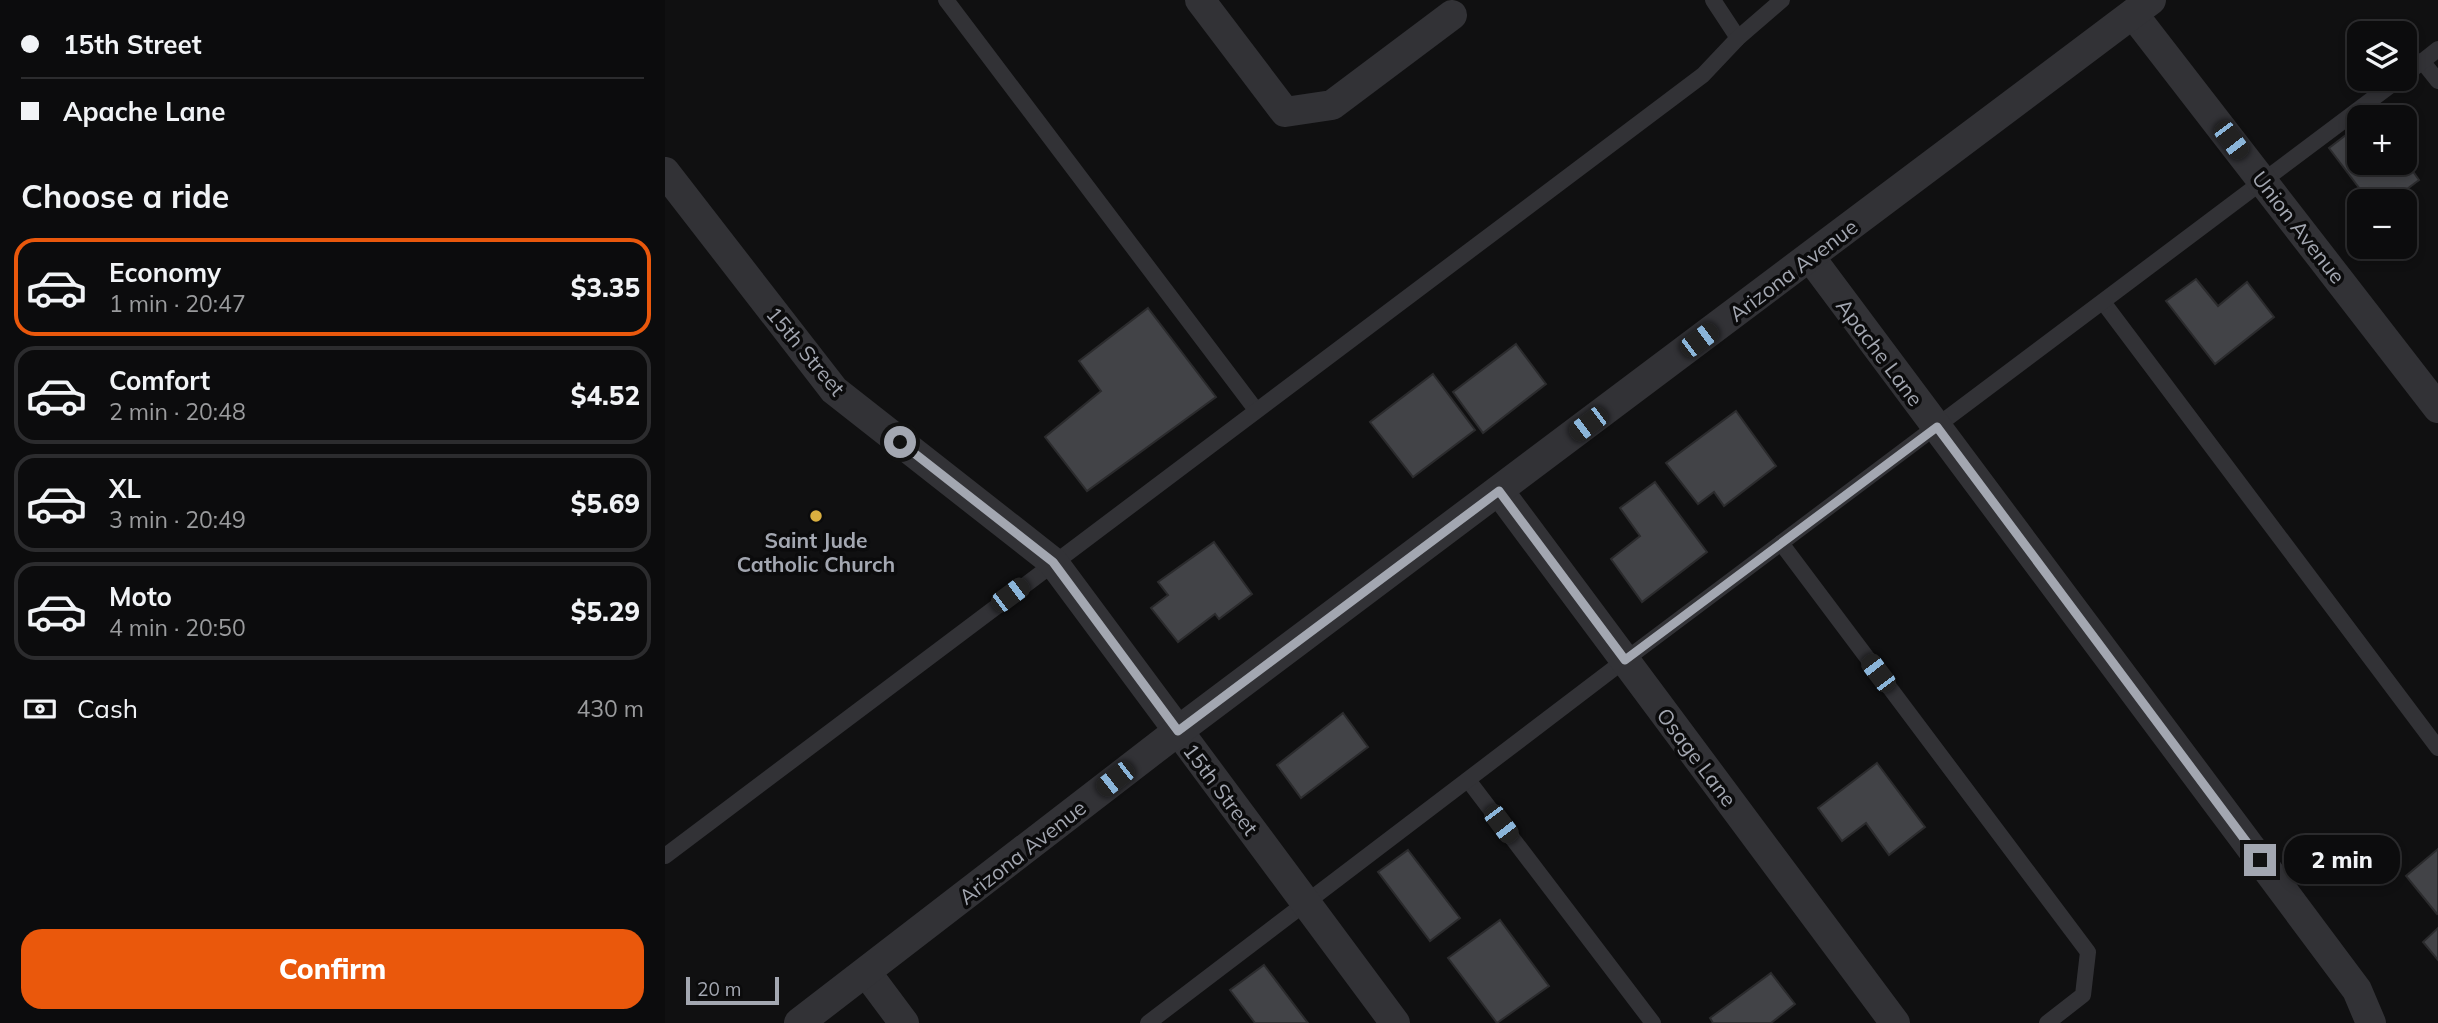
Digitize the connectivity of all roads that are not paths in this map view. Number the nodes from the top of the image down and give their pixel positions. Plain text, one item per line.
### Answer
1 (946, 0) edge
2 (1200, 0) edge
3 (1713, 0) edge
4 (1782, 0) edge
5 (2142, 7) edge
6 (1452, 15) dead end
7 (1738, 38) junction
8 (2438, 49) edge
9 (2423, 61) junction
10 (2417, 66) edge
11 (2438, 81) edge
12 (2383, 91) edge
13 (665, 172) edge
14 (2263, 182) junction
15 (1810, 257) junction
16 (2103, 302) junction
17 (2438, 408) edge
18 (1256, 410) junction
19 (1937, 427) junction
20 (1499, 491) junction
21 (1781, 544) junction
22 (1053, 562) junction
23 (1625, 660) junction
24 (1178, 731) junction
25 (2438, 748) edge
26 (1468, 780) junction
27 (665, 856) edge
28 (1306, 903) junction
29 (866, 972) junction
30 (1153, 1021) edge
31 (799, 1023) edge
32 (904, 1023) edge
33 (1395, 1023) edge
34 (1653, 1023) edge
35 (1895, 1023) edge
36 (2047, 1023) edge
37 (2371, 1023) edge

1 - 18 lane
2 - 6 street
3 - 7 lane
4 - 7 lane
5 - 14 street, Union Avenue
5 - 15 street, Arizona Avenue
7 - 18 lane
8 - 9 lane
9 - 10 lane
9 - 11 lane
12 - 14 lane
13 - 22 street, 15th Street
14 - 16 lane
14 - 17 street, Union Avenue
15 - 19 street, Apache Lane
15 - 20 street, Arizona Avenue
16 - 19 lane
16 - 25 lane
18 - 22 lane
19 - 21 lane
19 - 37 street, Apache Lane
20 - 23 street, Osage Lane
20 - 24 street, Arizona Avenue
21 - 23 lane
21 - 36 lane
22 - 24 street, 15th Street
22 - 27 lane
23 - 26 lane
23 - 35 street, Osage Lane
24 - 28 street, 15th Street
24 - 29 street, Arizona Avenue
26 - 28 lane
26 - 34 lane
28 - 30 lane
28 - 33 street, 15th Street
29 - 31 street, Arizona Avenue
29 - 32 street

